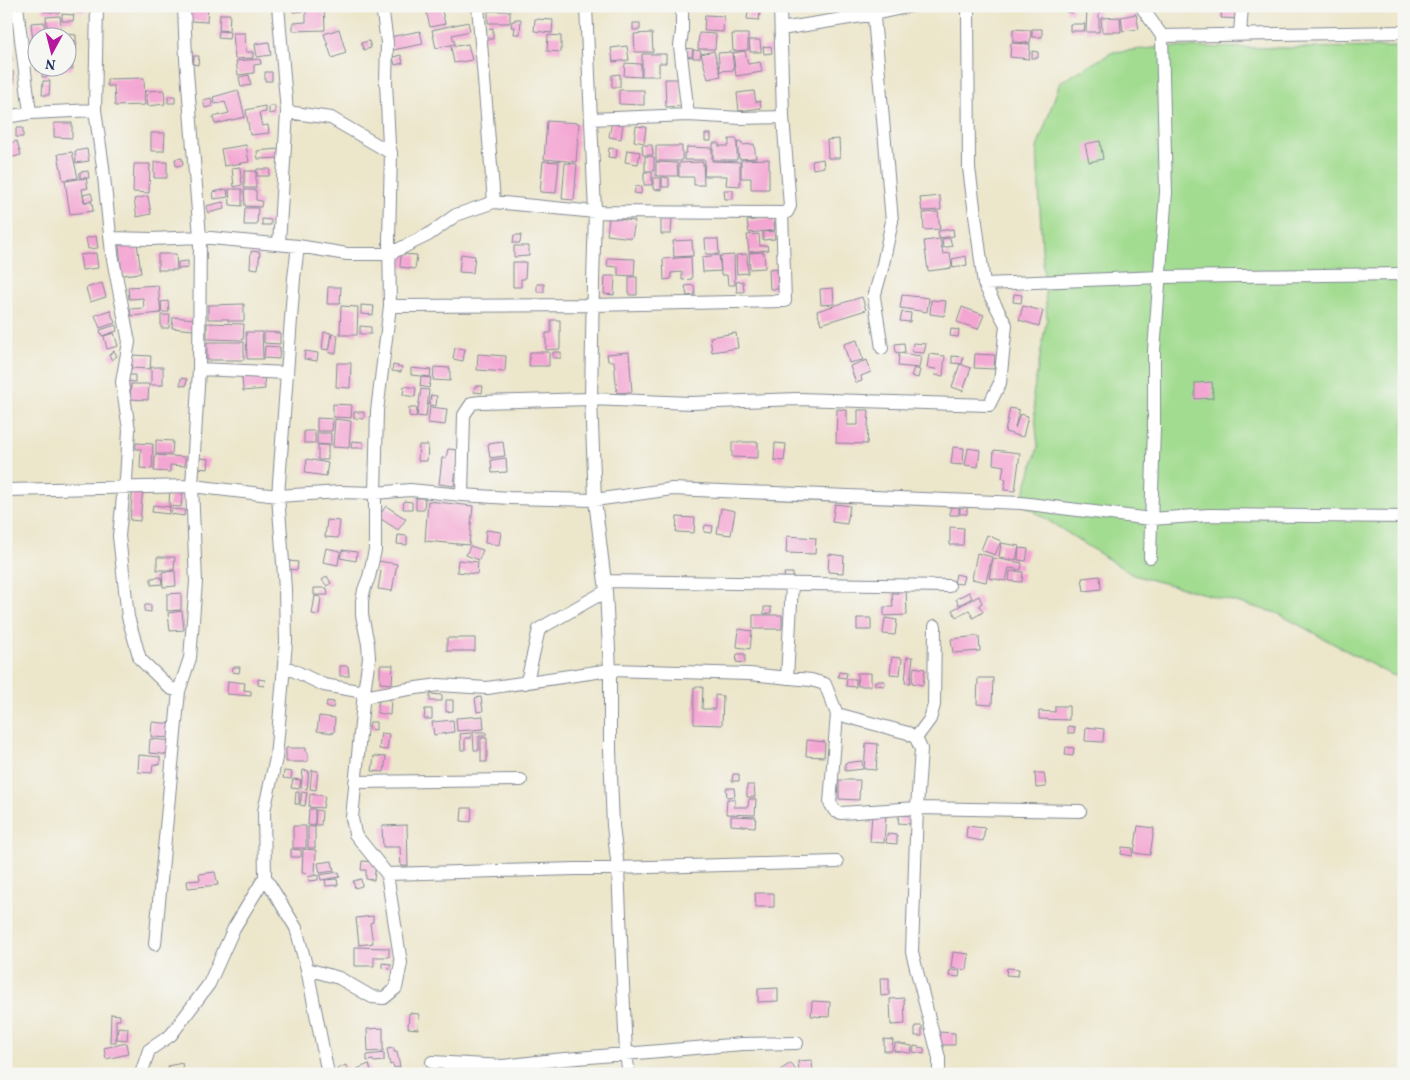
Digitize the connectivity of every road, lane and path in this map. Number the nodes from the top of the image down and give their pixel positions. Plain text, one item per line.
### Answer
1 (17, 6) edge
2 (97, 6) edge
3 (184, 6) edge
4 (278, 6) edge
5 (382, 6) edge
6 (478, 6) edge
7 (586, 6) edge
8 (682, 6) edge
9 (780, 6) edge
10 (911, 6) edge
11 (968, 6) edge
12 (1143, 6) edge
13 (1242, 6) edge
14 (874, 10) edge
15 (781, 29) junction
16 (1404, 32) edge
17 (1240, 34) junction
18 (1162, 36) junction
19 (95, 110) junction
20 (287, 112) junction
21 (30, 113) junction
22 (688, 115) junction
23 (6, 117) edge
24 (783, 117) junction
25 (591, 119) junction
26 (391, 154) junction
27 (494, 202) junction
28 (596, 212) junction
29 (782, 213) junction
30 (200, 237) junction
31 (111, 238) junction
32 (279, 244) junction
33 (298, 246) junction
34 (389, 254) junction
35 (1404, 274) edge
36 (1160, 277) junction
37 (984, 284) junction
38 (592, 305) junction
39 (390, 306) junction
40 (882, 348) dead end
41 (199, 368) junction
42 (287, 374) junction
43 (590, 398) junction
44 (192, 486) junction
45 (124, 487) junction
46 (6, 490) edge
47 (375, 493) junction
48 (462, 495) junction
49 (278, 496) junction
50 (595, 500) junction
51 (1404, 517) edge
52 (1152, 519) junction
53 (1150, 557) dead end
54 (792, 584) junction
55 (605, 586) junction
56 (949, 586) dead end
57 (935, 626) dead end
58 (284, 666) junction
59 (610, 670) junction
60 (787, 678) junction
61 (525, 683) junction
62 (179, 691) junction
63 (363, 694) junction
64 (838, 714) junction
65 (916, 738) junction
66 (521, 780) dead end
67 (355, 782) junction
68 (917, 808) junction
69 (1080, 811) dead end
70 (837, 862) dead end
71 (618, 868) junction
72 (387, 874) junction
73 (264, 877) junction
74 (155, 944) dead end
75 (307, 969) junction
76 (797, 1043) dead end
77 (626, 1055) junction
78 (432, 1062) dead end
79 (141, 1074) edge
80 (328, 1074) edge
81 (629, 1074) edge
82 (939, 1074) edge

1 - 21 street
2 - 19 street
3 - 30 street
4 - 20 street
5 - 26 street
6 - 27 street
7 - 25 street
8 - 22 street
9 - 15 street
10 - 14 street
11 - 37 street
12 - 18 street
13 - 17 street
14 - 15 street
14 - 40 street
15 - 24 street
16 - 17 street
17 - 18 street
18 - 36 street
19 - 21 street
19 - 31 street
20 - 26 street
20 - 32 street
21 - 23 street
22 - 24 street
22 - 25 street
24 - 29 street
25 - 28 street
26 - 34 street
27 - 28 street
27 - 34 street
28 - 29 street
28 - 38 street
29 - 38 street
30 - 31 street
30 - 32 street
30 - 41 street
31 - 45 street
32 - 33 street
33 - 34 street
33 - 42 street
34 - 39 street
35 - 36 street
36 - 37 street
36 - 52 street
37 - 43 street
38 - 39 street
38 - 43 street
39 - 47 street
41 - 42 street
41 - 44 street
42 - 49 street
43 - 48 street
43 - 50 street
44 - 45 street
44 - 49 street
44 - 62 street
45 - 46 street
45 - 62 street
47 - 48 street
47 - 49 street
47 - 63 street
48 - 50 street
49 - 58 street
50 - 52 street
50 - 55 street
51 - 52 street
52 - 53 street
54 - 55 street
54 - 56 street
54 - 60 street
55 - 59 street
55 - 61 street
57 - 65 street
58 - 63 street
58 - 73 street
59 - 60 street
59 - 61 street
59 - 71 street
60 - 64 street
61 - 63 street
62 - 74 street
63 - 67 street
64 - 65 street
64 - 68 street
65 - 68 street
66 - 67 street
67 - 72 street
68 - 69 street
68 - 82 street
70 - 71 street
71 - 72 street
71 - 77 street
72 - 75 street
73 - 75 street
73 - 79 street
75 - 80 street
76 - 77 street
77 - 78 street
77 - 81 street

